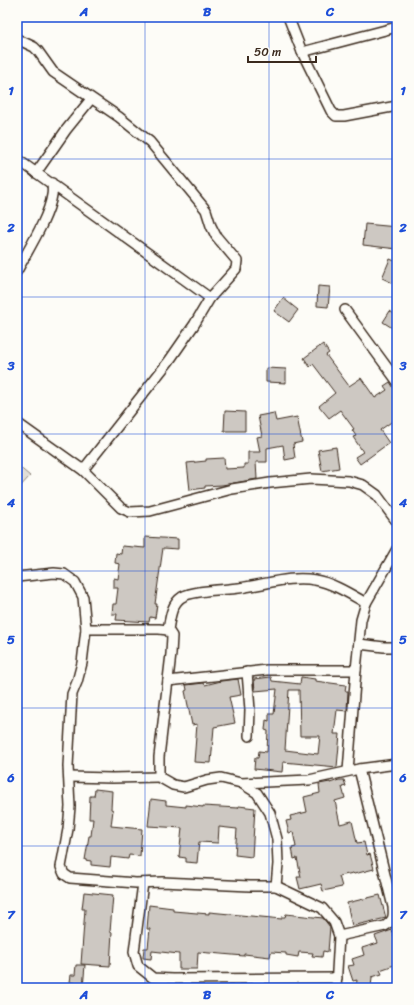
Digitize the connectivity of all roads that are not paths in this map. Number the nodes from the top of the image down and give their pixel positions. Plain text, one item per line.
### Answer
1 (291, 18) edge
2 (393, 28) dead end
3 (17, 39) edge
4 (302, 52) junction
5 (91, 99) junction
6 (397, 106) edge
7 (17, 159) edge
8 (36, 173) junction
9 (52, 183) junction
10 (17, 271) edge
11 (210, 298) junction
12 (345, 310) dead end
13 (397, 381) edge
14 (17, 423) edge
15 (83, 470) junction
16 (397, 522) edge
17 (397, 549) edge
18 (17, 577) edge
19 (366, 602) junction
20 (86, 629) junction
21 (168, 630) junction
22 (359, 644) junction
23 (397, 647) edge
24 (356, 670) junction
25 (247, 672) junction
26 (168, 681) junction
27 (249, 736) dead end
28 (397, 764) edge
29 (359, 769) junction
30 (348, 771) junction
31 (69, 777) junction
32 (159, 777) junction
33 (241, 783) junction
34 (144, 882) junction
35 (276, 886) junction
36 (339, 936) junction
37 (337, 978) junction
38 (336, 988) edge

1 - 4 street
2 - 4 street
3 - 5 street
4 - 6 street
5 - 8 street
5 - 11 street
7 - 8 street
8 - 9 street
9 - 10 street
9 - 11 street
11 - 15 street
12 - 13 street
14 - 15 street
15 - 16 street
17 - 19 street
18 - 20 street
19 - 21 street
19 - 22 street
20 - 21 street
20 - 31 street
21 - 26 street
22 - 23 street
22 - 24 street
24 - 25 street
24 - 30 street
25 - 26 street
25 - 27 street
26 - 32 street
28 - 29 street
29 - 30 street
29 - 36 street
30 - 33 street
31 - 32 street
31 - 34 street
32 - 33 street
33 - 35 street
34 - 35 street
34 - 37 street
35 - 36 street
36 - 37 street
37 - 38 street

